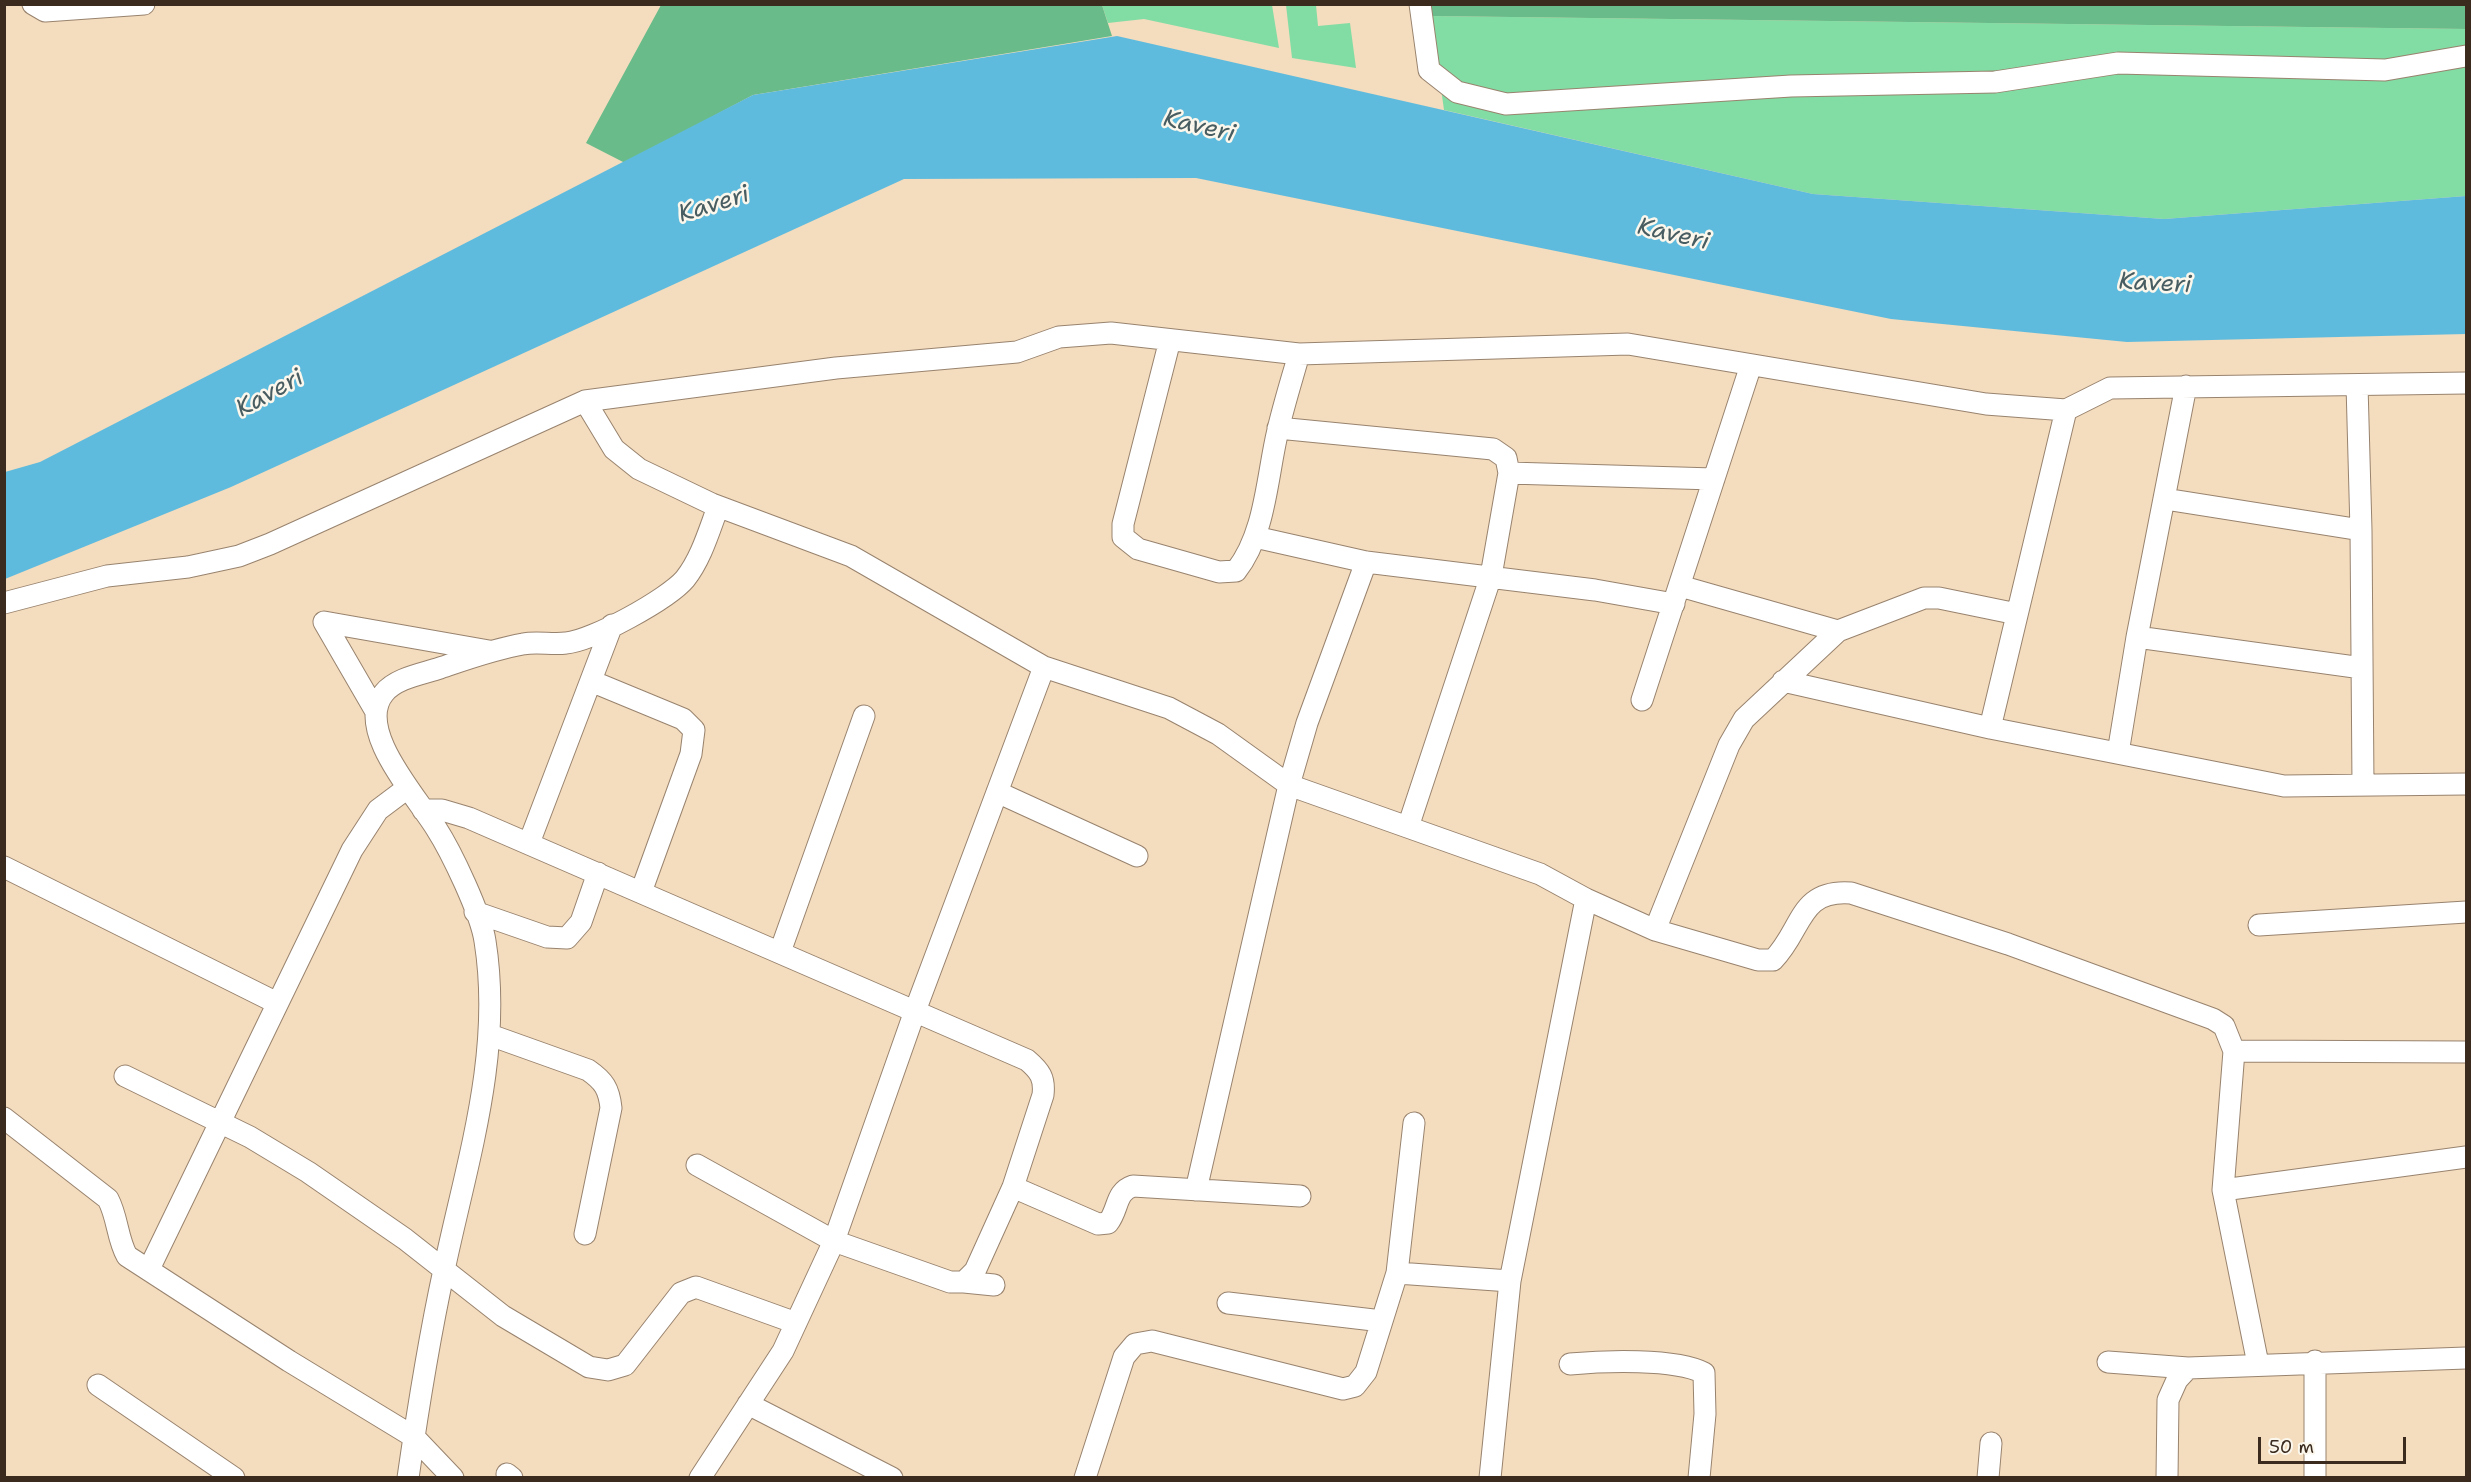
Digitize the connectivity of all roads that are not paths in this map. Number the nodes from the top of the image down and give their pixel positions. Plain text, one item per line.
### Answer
1 (33, 4) edge
2 (144, 4) edge
3 (1420, 4) edge
4 (2466, 56) edge
5 (1170, 340) junction
6 (1299, 354) junction
7 (1751, 365) junction
8 (2466, 383) edge
9 (2357, 385) junction
10 (2186, 386) junction
11 (585, 401) junction
12 (2066, 410) junction
13 (1278, 428) junction
14 (1509, 472) junction
15 (1714, 479) junction
16 (2165, 499) junction
17 (718, 507) junction
18 (2361, 531) junction
19 (1255, 537) junction
20 (1366, 562) junction
21 (1491, 576) junction
22 (1677, 595) junction
23 (4, 603) edge
24 (2017, 614) junction
25 (612, 626) junction
26 (1838, 631) junction
27 (2137, 637) junction
28 (491, 651) junction
29 (1044, 667) junction
30 (2362, 668) junction
31 (591, 681) junction
32 (1783, 681) junction
33 (1642, 700) dead end
34 (375, 710) junction
35 (864, 716) dead end
36 (1990, 728) junction
37 (2118, 753) junction
38 (2466, 784) edge
39 (1289, 785) junction
40 (2363, 785) junction
41 (406, 789) junction
42 (997, 792) junction
43 (423, 810) junction
44 (1408, 827) junction
45 (529, 843) junction
46 (1137, 856) dead end
47 (4, 867) edge
48 (598, 873) junction
49 (641, 892) junction
50 (1586, 899) junction
51 (475, 912) junction
52 (2466, 912) edge
53 (2259, 926) dead end
54 (1655, 930) junction
55 (780, 952) junction
56 (277, 1003) junction
57 (915, 1011) junction
58 (490, 1035) junction
59 (2234, 1051) junction
60 (2466, 1052) edge
61 (125, 1076) dead end
62 (4, 1118) edge
63 (220, 1123) junction
64 (1414, 1123) dead end
65 (2466, 1157) edge
66 (697, 1165) dead end
67 (1013, 1187) junction
68 (1196, 1190) junction
69 (2223, 1190) junction
70 (1300, 1196) dead end
71 (585, 1234) dead end
72 (834, 1241) junction
73 (149, 1269) junction
74 (444, 1270) junction
75 (1397, 1273) junction
76 (1510, 1281) junction
77 (964, 1282) junction
78 (994, 1285) dead end
79 (1228, 1303) dead end
80 (1382, 1321) junction
81 (796, 1323) junction
82 (2466, 1358) edge
83 (2315, 1361) junction
84 (2108, 1362) dead end
85 (1570, 1364) dead end
86 (2258, 1364) junction
87 (2188, 1368) junction
88 (98, 1385) dead end
89 (748, 1404) junction
90 (414, 1437) junction
91 (1991, 1443) dead end
92 (234, 1478) edge
93 (408, 1478) edge
94 (453, 1478) edge
95 (700, 1478) edge
96 (892, 1478) edge
97 (1085, 1478) edge
98 (1490, 1478) edge
99 (1699, 1478) edge
100 (1988, 1478) edge
101 (2167, 1478) edge
102 (2315, 1478) edge

1 - 2 street
3 - 4 street
5 - 6 street
5 - 11 street
5 - 19 street
6 - 7 street
6 - 13 street
7 - 12 street
7 - 15 street
8 - 9 street
9 - 10 street
9 - 18 street
10 - 12 street
10 - 16 street
11 - 17 street
11 - 23 street
12 - 24 street
13 - 14 street
13 - 19 street
14 - 15 street
14 - 21 street
15 - 22 street
16 - 18 street
16 - 27 street
17 - 25 street
17 - 29 street
18 - 30 street
19 - 20 street
20 - 21 street
20 - 39 street
21 - 22 street
21 - 44 street
22 - 26 street
22 - 33 street
24 - 26 street
24 - 36 street
25 - 28 street
25 - 31 street
26 - 32 street
27 - 30 street
27 - 37 street
28 - 34 street
28 - 34 street
29 - 39 street
29 - 42 street
30 - 40 street
31 - 45 street
31 - 49 street
32 - 36 street
32 - 54 street
34 - 41 street
35 - 55 street
36 - 37 street
37 - 40 street
38 - 40 street
39 - 44 street
39 - 68 street
41 - 43 street
41 - 56 street
42 - 46 street
42 - 57 street
43 - 45 street
43 - 51 street
44 - 50 street
45 - 48 street
47 - 56 street
48 - 49 street
48 - 51 street
49 - 55 street
50 - 54 street
50 - 76 street
51 - 58 street
52 - 53 street
54 - 59 street
55 - 57 street
56 - 63 street
57 - 67 street
57 - 72 street
58 - 71 street
58 - 74 street
59 - 60 street
59 - 69 street
61 - 63 street
62 - 73 street
63 - 73 street
63 - 74 street
64 - 75 street
65 - 69 street
66 - 72 street
67 - 68 street
67 - 77 street
68 - 70 street
69 - 86 street
72 - 77 street
72 - 81 street
73 - 90 street
74 - 81 street
74 - 90 street
75 - 76 street
75 - 80 street
76 - 98 street
77 - 78 street
79 - 80 street
80 - 97 street
81 - 89 street
82 - 83 street
83 - 86 street
83 - 102 street
84 - 87 street
85 - 99 street
86 - 87 street
87 - 101 street
88 - 92 street
89 - 95 street
89 - 96 street
90 - 93 street
90 - 94 street
91 - 100 street

